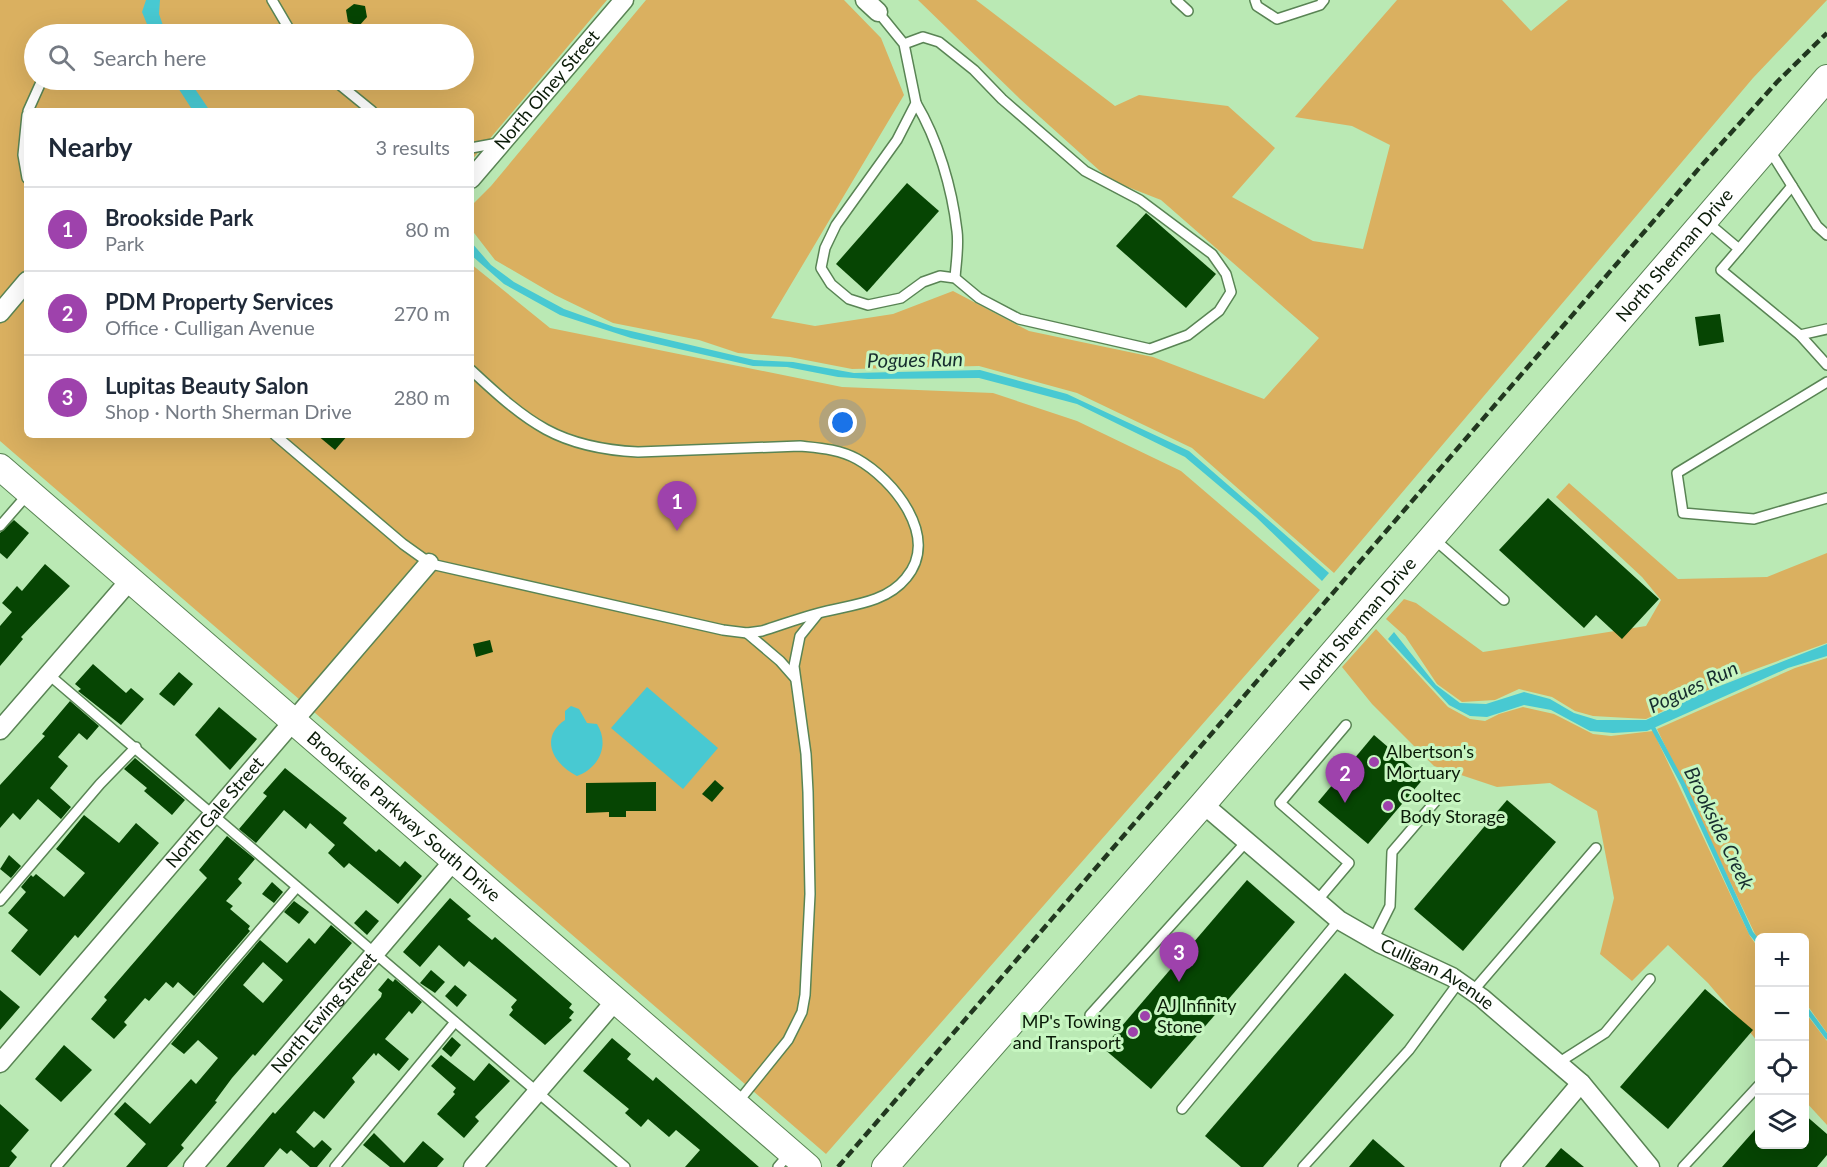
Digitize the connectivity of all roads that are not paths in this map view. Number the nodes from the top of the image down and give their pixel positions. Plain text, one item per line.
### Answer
1 (272, 0) edge
2 (624, 0) edge
3 (1176, 0) edge
4 (1254, 0) edge
5 (1324, 0) edge
6 (872, 6) edge
7 (1188, 11) dead end
8 (286, 24) edge
9 (904, 44) junction
10 (1827, 78) edge
11 (37, 90) edge
12 (346, 90) edge
13 (916, 103) junction
14 (29, 108) edge
15 (368, 108) edge
16 (503, 142) junction
17 (474, 147) edge
18 (1768, 147) junction
19 (474, 176) edge
20 (1792, 186) junction
21 (1705, 220) junction
22 (1827, 235) edge
23 (1739, 249) junction
24 (955, 278) junction
25 (24, 285) edge
26 (0, 313) edge
27 (1827, 329) edge
28 (1800, 335) junction
29 (1827, 365) edge
30 (474, 373) edge
31 (1827, 382) edge
32 (279, 438) edge
33 (0, 467) edge
34 (29, 492) junction
35 (1827, 498) edge
36 (0, 526) edge
37 (1432, 538) junction
38 (429, 563) junction
39 (131, 579) junction
40 (1504, 600) dead end
41 (819, 613) junction
42 (747, 633) junction
43 (48, 674) junction
44 (795, 679) junction
45 (294, 720) junction
46 (1346, 725) dead end
47 (0, 730) edge
48 (136, 747) junction
49 (1440, 796) dead end
50 (1203, 804) junction
51 (213, 815) junction
52 (1246, 842) junction
53 (1596, 848) dead end
54 (455, 860) junction
55 (297, 887) junction
56 (0, 901) edge
57 (1316, 902) junction
58 (1339, 920) junction
59 (1373, 940) junction
60 (375, 953) junction
61 (1650, 979) dead end
62 (1466, 986) junction
63 (616, 1000) junction
64 (1090, 1015) dead end
65 (455, 1022) junction
66 (0, 1063) edge
67 (1558, 1063) junction
68 (1581, 1083) junction
69 (1755, 1089) edge
70 (537, 1092) junction
71 (736, 1104) junction
72 (1182, 1109) dead end
73 (792, 1162) edge
74 (56, 1167) edge
75 (193, 1167) edge
76 (335, 1167) edge
77 (473, 1167) edge
78 (625, 1167) edge
79 (885, 1167) edge
80 (1303, 1167) edge
81 (1510, 1167) edge
82 (1650, 1167) edge
83 (1683, 1167) edge

1 - 8 lane
2 - 16 street, North Olney Street
3 - 7 lane
4 - 5 lane
6 - 9 lane
9 - 13 lane
9 - 24 lane
10 - 18 main road, North Sherman Drive
11 - 14 lane
12 - 15 lane
13 - 24 lane
13 - 24 lane
16 - 17 lane
16 - 19 street, North Olney Street
18 - 20 lane
18 - 21 main road, North Sherman Drive
20 - 22 lane
20 - 23 lane
21 - 23 lane
21 - 37 main road, North Sherman Drive
23 - 28 lane
25 - 26 street
27 - 28 lane
28 - 29 lane
30 - 41 lane
31 - 35 lane
32 - 38 lane
33 - 34 main road, Brookside Parkway South Drive
34 - 36 lane
34 - 39 main road, Brookside Parkway South Drive
37 - 40 lane
37 - 50 main road, North Sherman Drive
38 - 42 lane
38 - 45 street, North Gale Street
39 - 43 street
39 - 45 main road, Brookside Parkway South Drive
41 - 42 lane
41 - 44 lane
42 - 44 lane
43 - 47 street
43 - 48 lane
44 - 71 lane
45 - 51 street, North Gale Street
45 - 54 main road, Brookside Parkway South Drive
46 - 57 lane
48 - 51 lane
48 - 56 lane
49 - 59 lane
50 - 52 street, Culligan Avenue
50 - 79 main road, North Sherman Drive
51 - 55 lane
51 - 66 street, North Gale Street
52 - 57 street, Culligan Avenue
52 - 64 lane
53 - 62 lane
54 - 60 street, North Ewing Street
54 - 63 main road, Brookside Parkway South Drive
55 - 60 lane
55 - 74 lane
57 - 58 street, Culligan Avenue
58 - 59 street, Culligan Avenue
58 - 72 lane
59 - 62 street, Culligan Avenue
60 - 65 lane
60 - 75 street, North Ewing Street
61 - 67 lane
62 - 67 street, Culligan Avenue
62 - 80 lane
63 - 70 street
63 - 71 main road, Brookside Parkway South Drive
65 - 70 lane
65 - 76 lane
67 - 68 street, Culligan Avenue
68 - 81 street
68 - 82 street, Culligan Avenue
69 - 83 lane
70 - 77 street
70 - 78 lane
71 - 73 main road, Brookside Parkway South Drive

